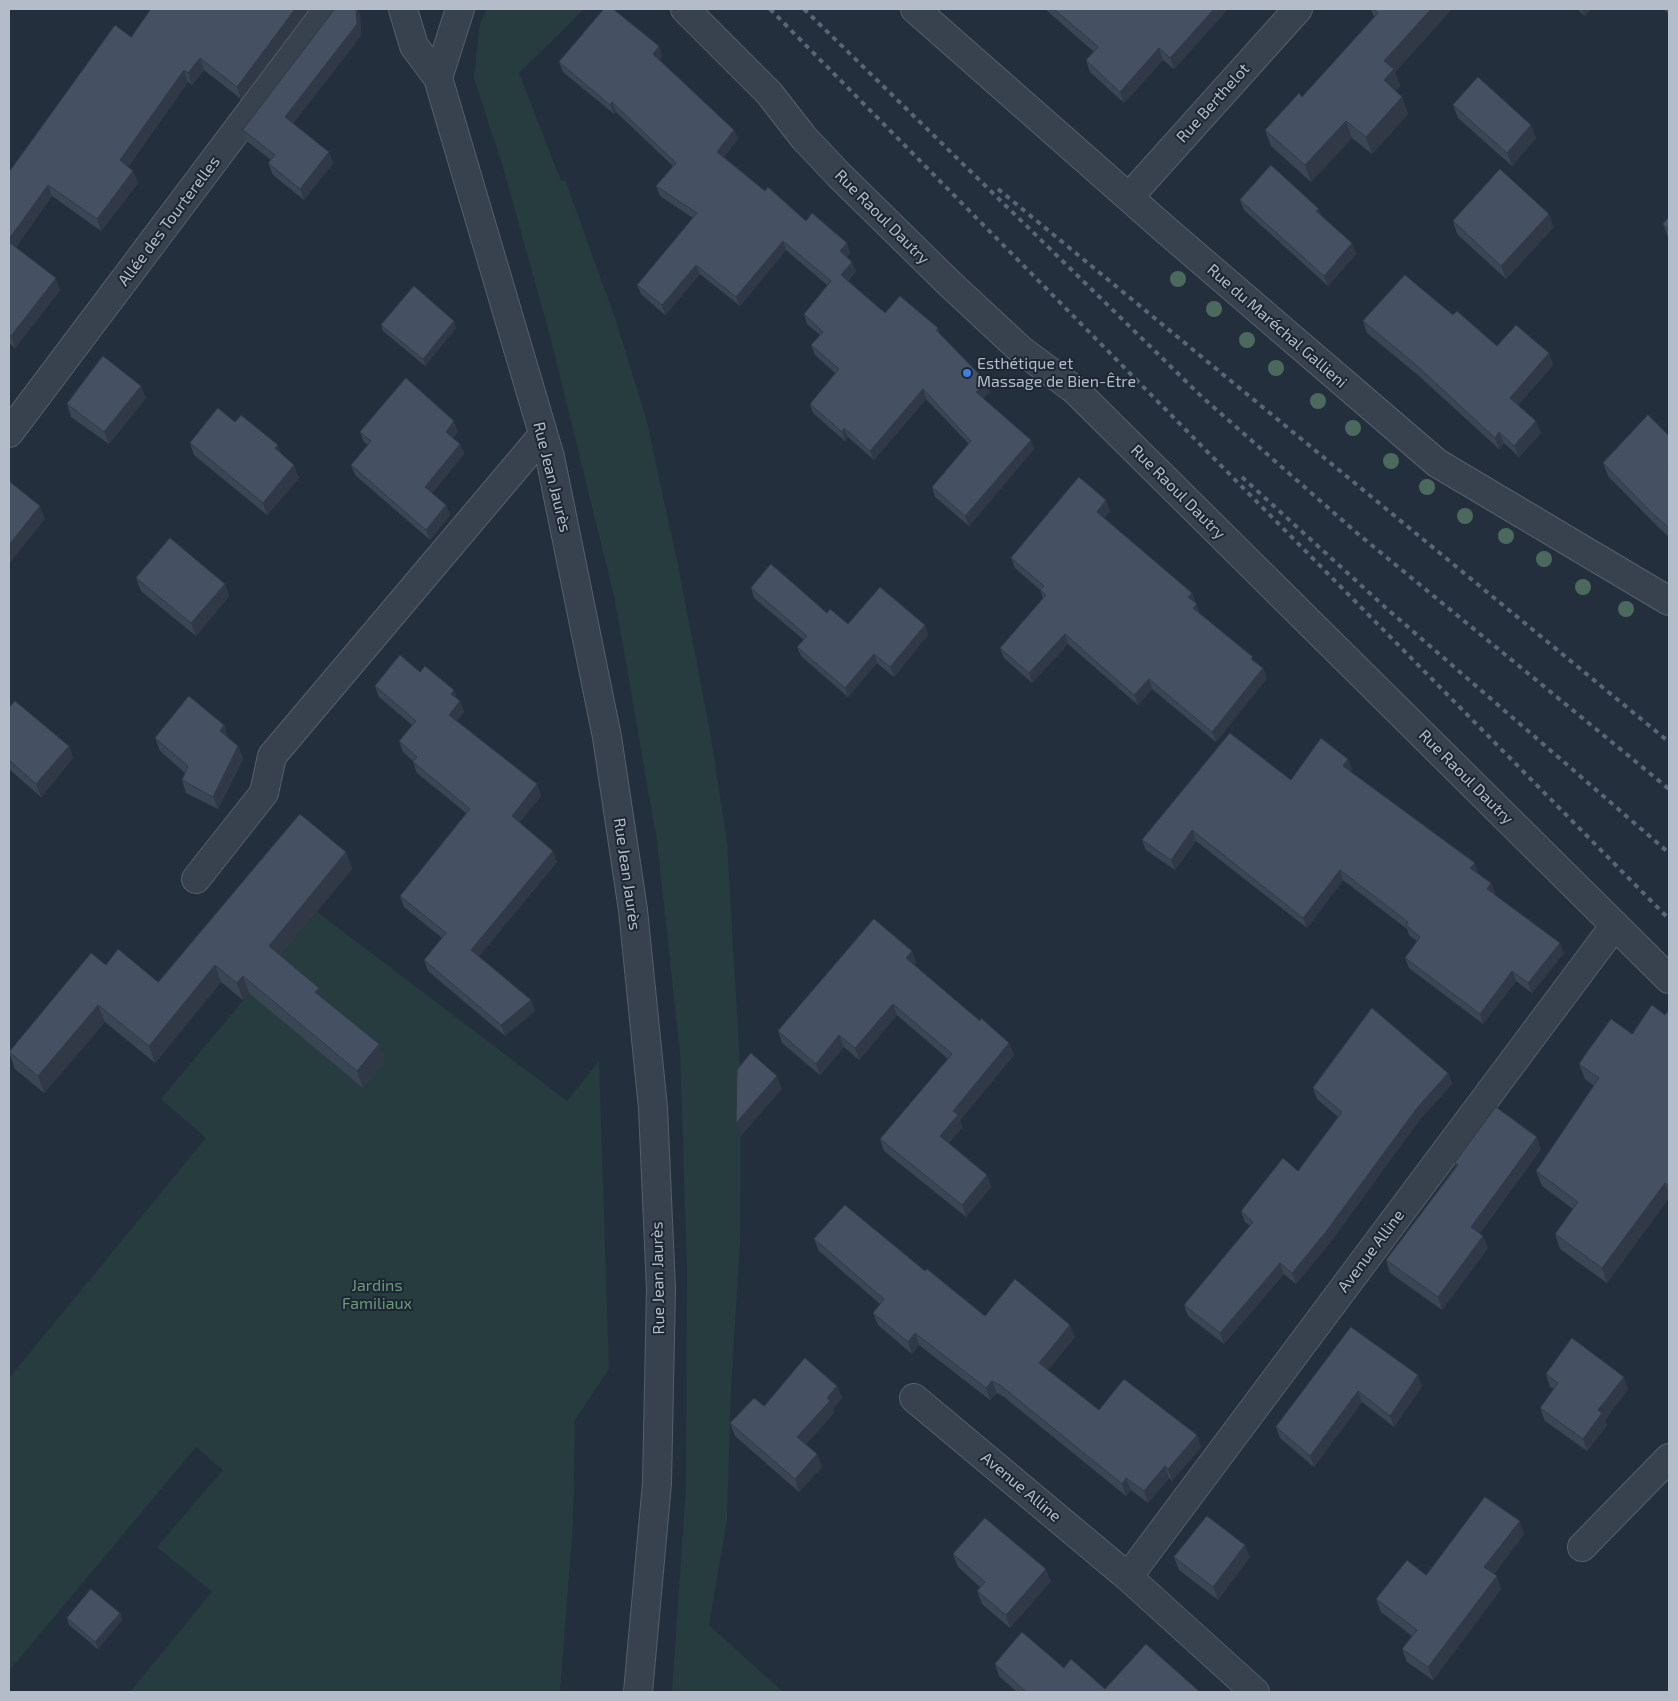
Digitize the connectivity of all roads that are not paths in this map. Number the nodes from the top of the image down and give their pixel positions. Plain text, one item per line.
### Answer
1 (328, 9) edge
2 (403, 9) edge
3 (460, 9) edge
4 (685, 9) edge
5 (916, 9) edge
6 (1298, 9) edge
7 (438, 78) junction
8 (1129, 197) junction
9 (9, 433) edge
10 (543, 435) junction
11 (1669, 602) edge
12 (196, 879) dead end
13 (1615, 925) junction
14 (1669, 979) edge
15 (914, 1398) dead end
16 (1669, 1458) edge
17 (1582, 1547) dead end
18 (1128, 1577) junction
19 (638, 1692) edge
20 (1255, 1692) edge

1 - 9 street, Allée des Tourterelles
2 - 7 street, Rue Jean Jaurès
3 - 7 street
4 - 13 street, Rue Raoul Dautry
5 - 8 street, Rue du Maréchal Gallieni
6 - 8 street, Rue Berthelot
7 - 10 street, Rue Jean Jaurès
8 - 11 street, Rue du Maréchal Gallieni
10 - 12 street
10 - 19 street, Rue Jean Jaurès
13 - 14 street, Rue Raoul Dautry
13 - 18 street, Avenue Alline
15 - 18 street, Avenue Alline
16 - 17 street
18 - 20 street, Avenue Alline

